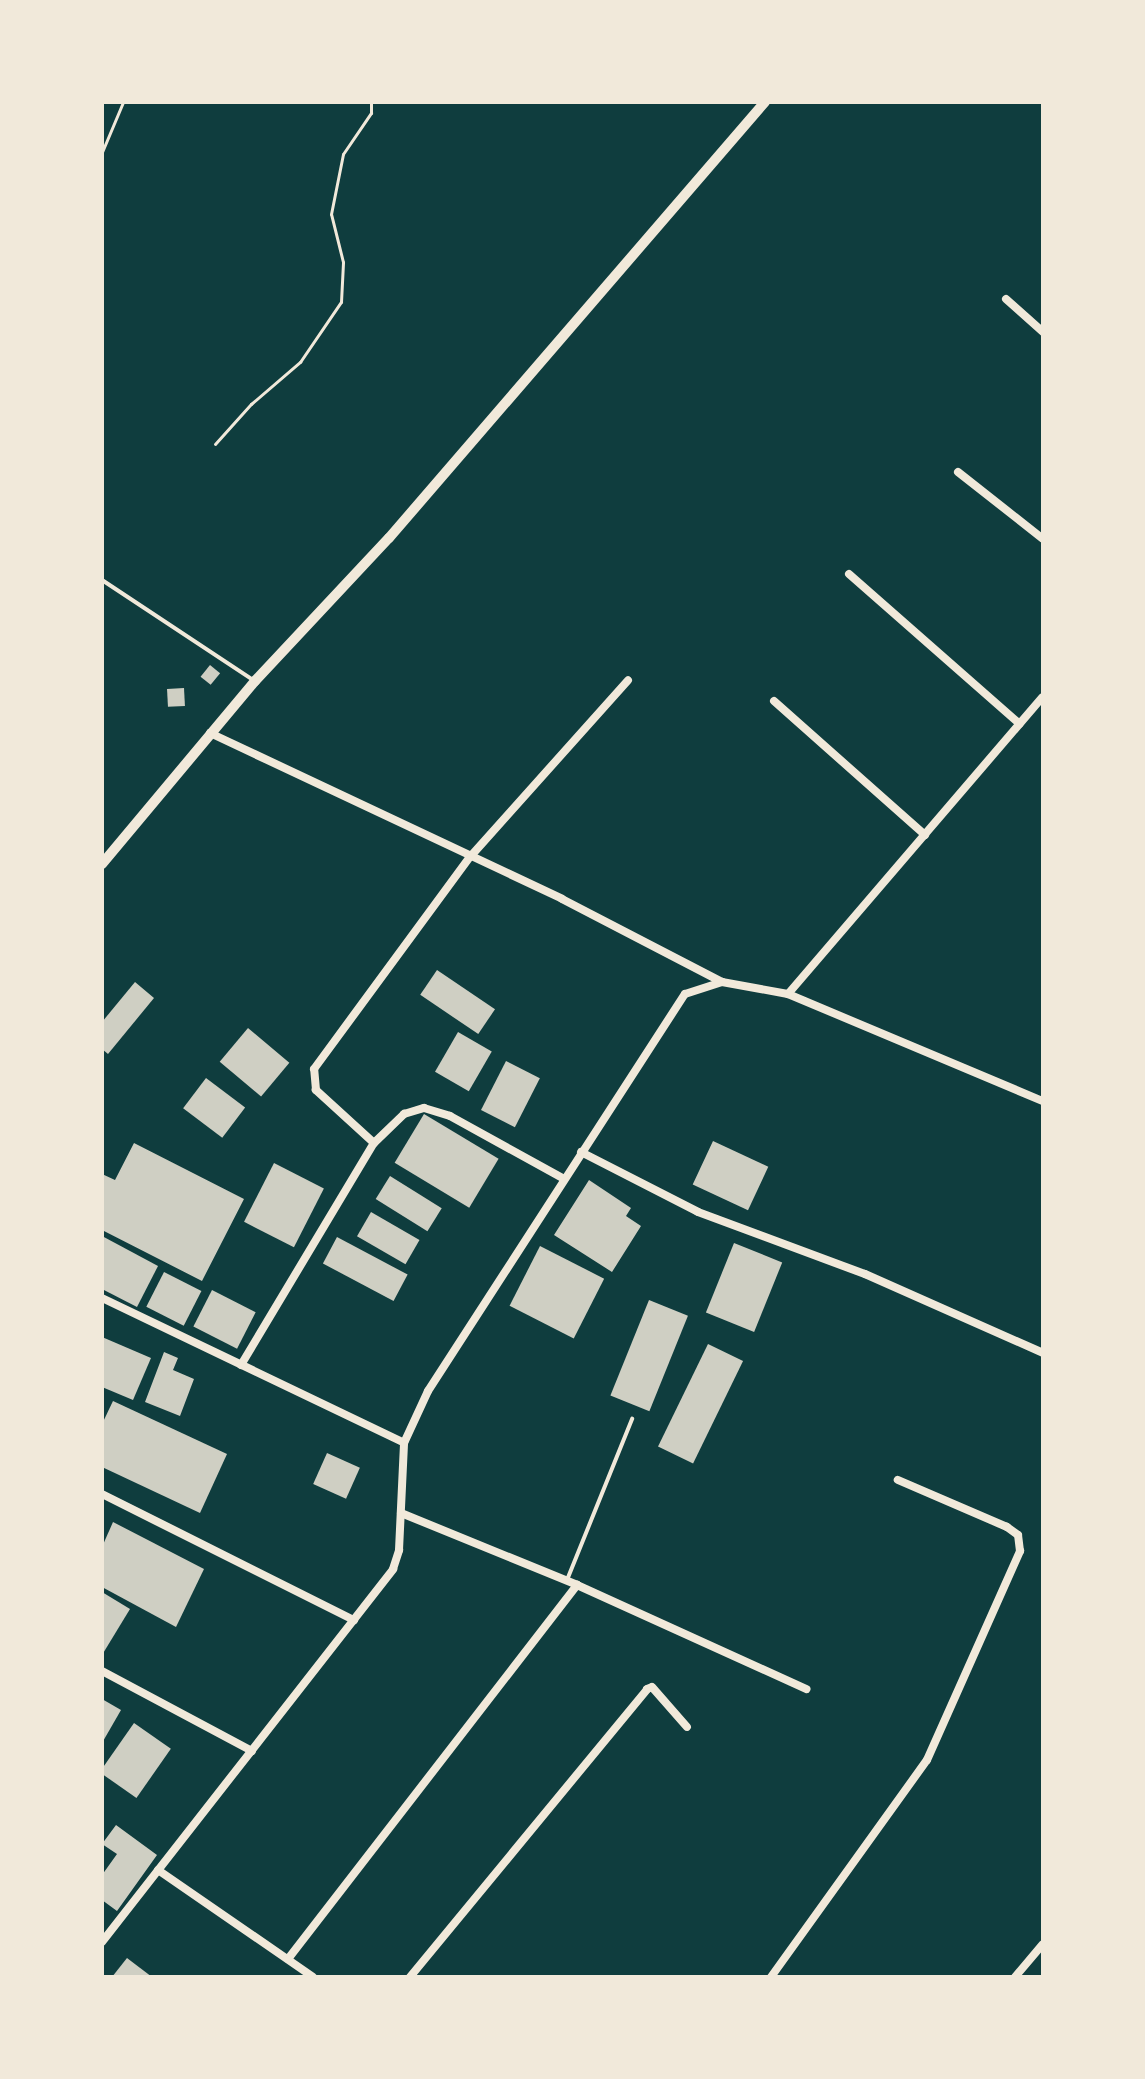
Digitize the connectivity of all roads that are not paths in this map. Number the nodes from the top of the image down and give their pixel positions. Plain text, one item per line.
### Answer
1 (765, 102) edge
2 (1006, 299) dead end
3 (1043, 332) edge
4 (958, 472) dead end
5 (1043, 539) edge
6 (849, 574) dead end
7 (102, 580) edge
8 (628, 680) dead end
9 (255, 681) junction
10 (1043, 697) edge
11 (774, 701) dead end
12 (1020, 724) junction
13 (210, 733) junction
14 (925, 835) junction
15 (470, 857) junction
16 (102, 864) edge
17 (722, 982) junction
18 (788, 994) junction
19 (1043, 1101) edge
20 (374, 1143) junction
21 (581, 1152) junction
22 (564, 1179) junction
23 (102, 1298) edge
24 (1043, 1353) edge
25 (241, 1365) junction
26 (632, 1419) dead end
27 (404, 1443) junction
28 (898, 1480) dead end
29 (102, 1494) edge
30 (401, 1513) junction
31 (567, 1581) junction
32 (577, 1585) junction
33 (354, 1620) junction
34 (102, 1671) edge
35 (806, 1689) dead end
36 (687, 1727) dead end
37 (252, 1751) junction
38 (158, 1870) junction
39 (106, 1931) edge
40 (102, 1942) edge
41 (1043, 1944) edge
42 (288, 1959) junction
43 (313, 1977) edge
44 (410, 1977) edge
45 (771, 1977) edge
46 (1015, 1977) edge

1 - 9 street
2 - 3 street
4 - 5 street
6 - 12 street
7 - 9 lane
8 - 15 street
9 - 13 street
10 - 12 street
11 - 14 street
12 - 14 street
13 - 15 street
13 - 16 street
14 - 18 street
15 - 17 street
15 - 20 street
17 - 18 street
17 - 21 street
18 - 19 street
20 - 22 street
20 - 25 street
21 - 22 street
21 - 24 street
22 - 27 street
23 - 25 street
25 - 27 street
26 - 31 lane
27 - 30 street
28 - 45 street
29 - 33 street
30 - 31 street
30 - 33 street
31 - 32 street
32 - 35 street
32 - 42 street
33 - 37 street
34 - 37 street
36 - 44 street
37 - 38 street
38 - 39 street
38 - 42 street
39 - 40 street
41 - 46 street
42 - 43 street

